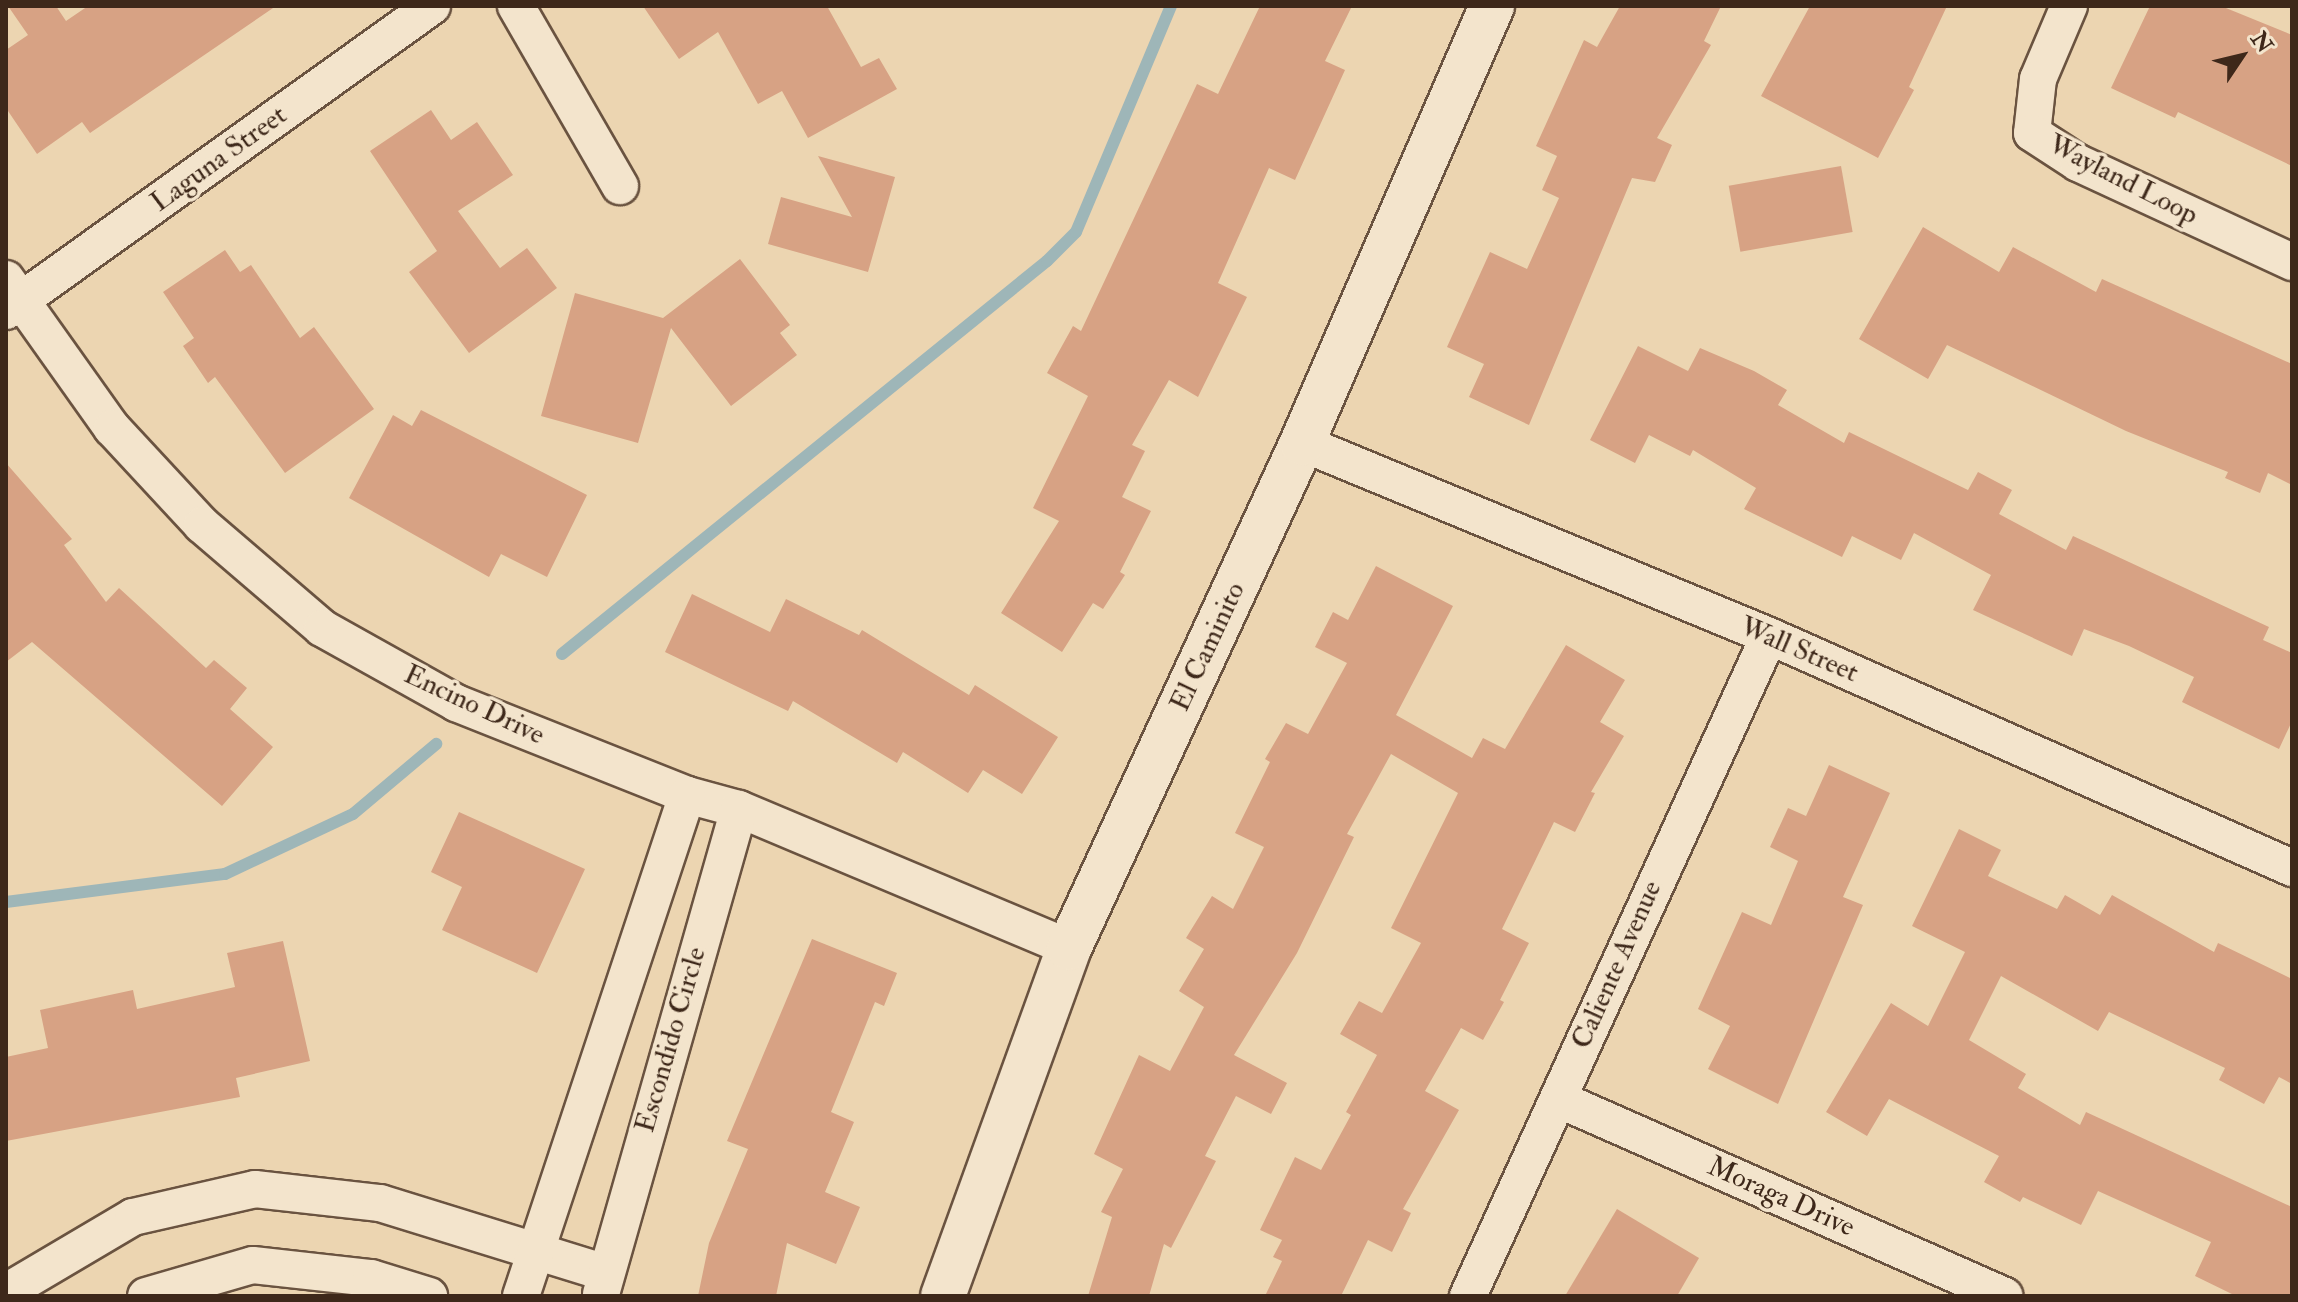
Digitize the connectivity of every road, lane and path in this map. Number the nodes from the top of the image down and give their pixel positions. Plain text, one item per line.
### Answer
1 (432, 6) edge
2 (516, 6) edge
3 (1492, 6) edge
4 (2069, 6) edge
5 (620, 186) dead end
6 (2292, 262) edge
7 (11, 297) edge
8 (1302, 443) junction
9 (1769, 636) junction
10 (687, 795) junction
11 (739, 809) junction
12 (2292, 868) edge
13 (1069, 948) junction
14 (1558, 1099) junction
15 (536, 1251) junction
16 (602, 1284) edge
17 (6, 1292) edge
18 (146, 1296) edge
19 (429, 1296) edge
20 (521, 1296) edge
21 (943, 1296) edge
22 (1468, 1296) edge
23 (2005, 1296) edge

1 - 7 street, Laguna Street
2 - 5 street
3 - 8 street, El Caminito
4 - 6 street, Wayland Loop
7 - 10 street, Encino Drive
8 - 9 street, Wall Street
8 - 13 street, El Caminito
9 - 12 street, Wall Street
9 - 14 street, Caliente Avenue
10 - 11 street, Encino Drive
10 - 15 street, Escondido Circle
11 - 13 street, Encino Drive
11 - 16 street, Escondido Circle
13 - 21 street, El Caminito
14 - 22 street, Caliente Avenue
14 - 23 street, Moraga Drive
15 - 16 street, Escondido Circle
15 - 17 street, Escondido Circle
15 - 20 street, Escondido Circle
18 - 19 street

